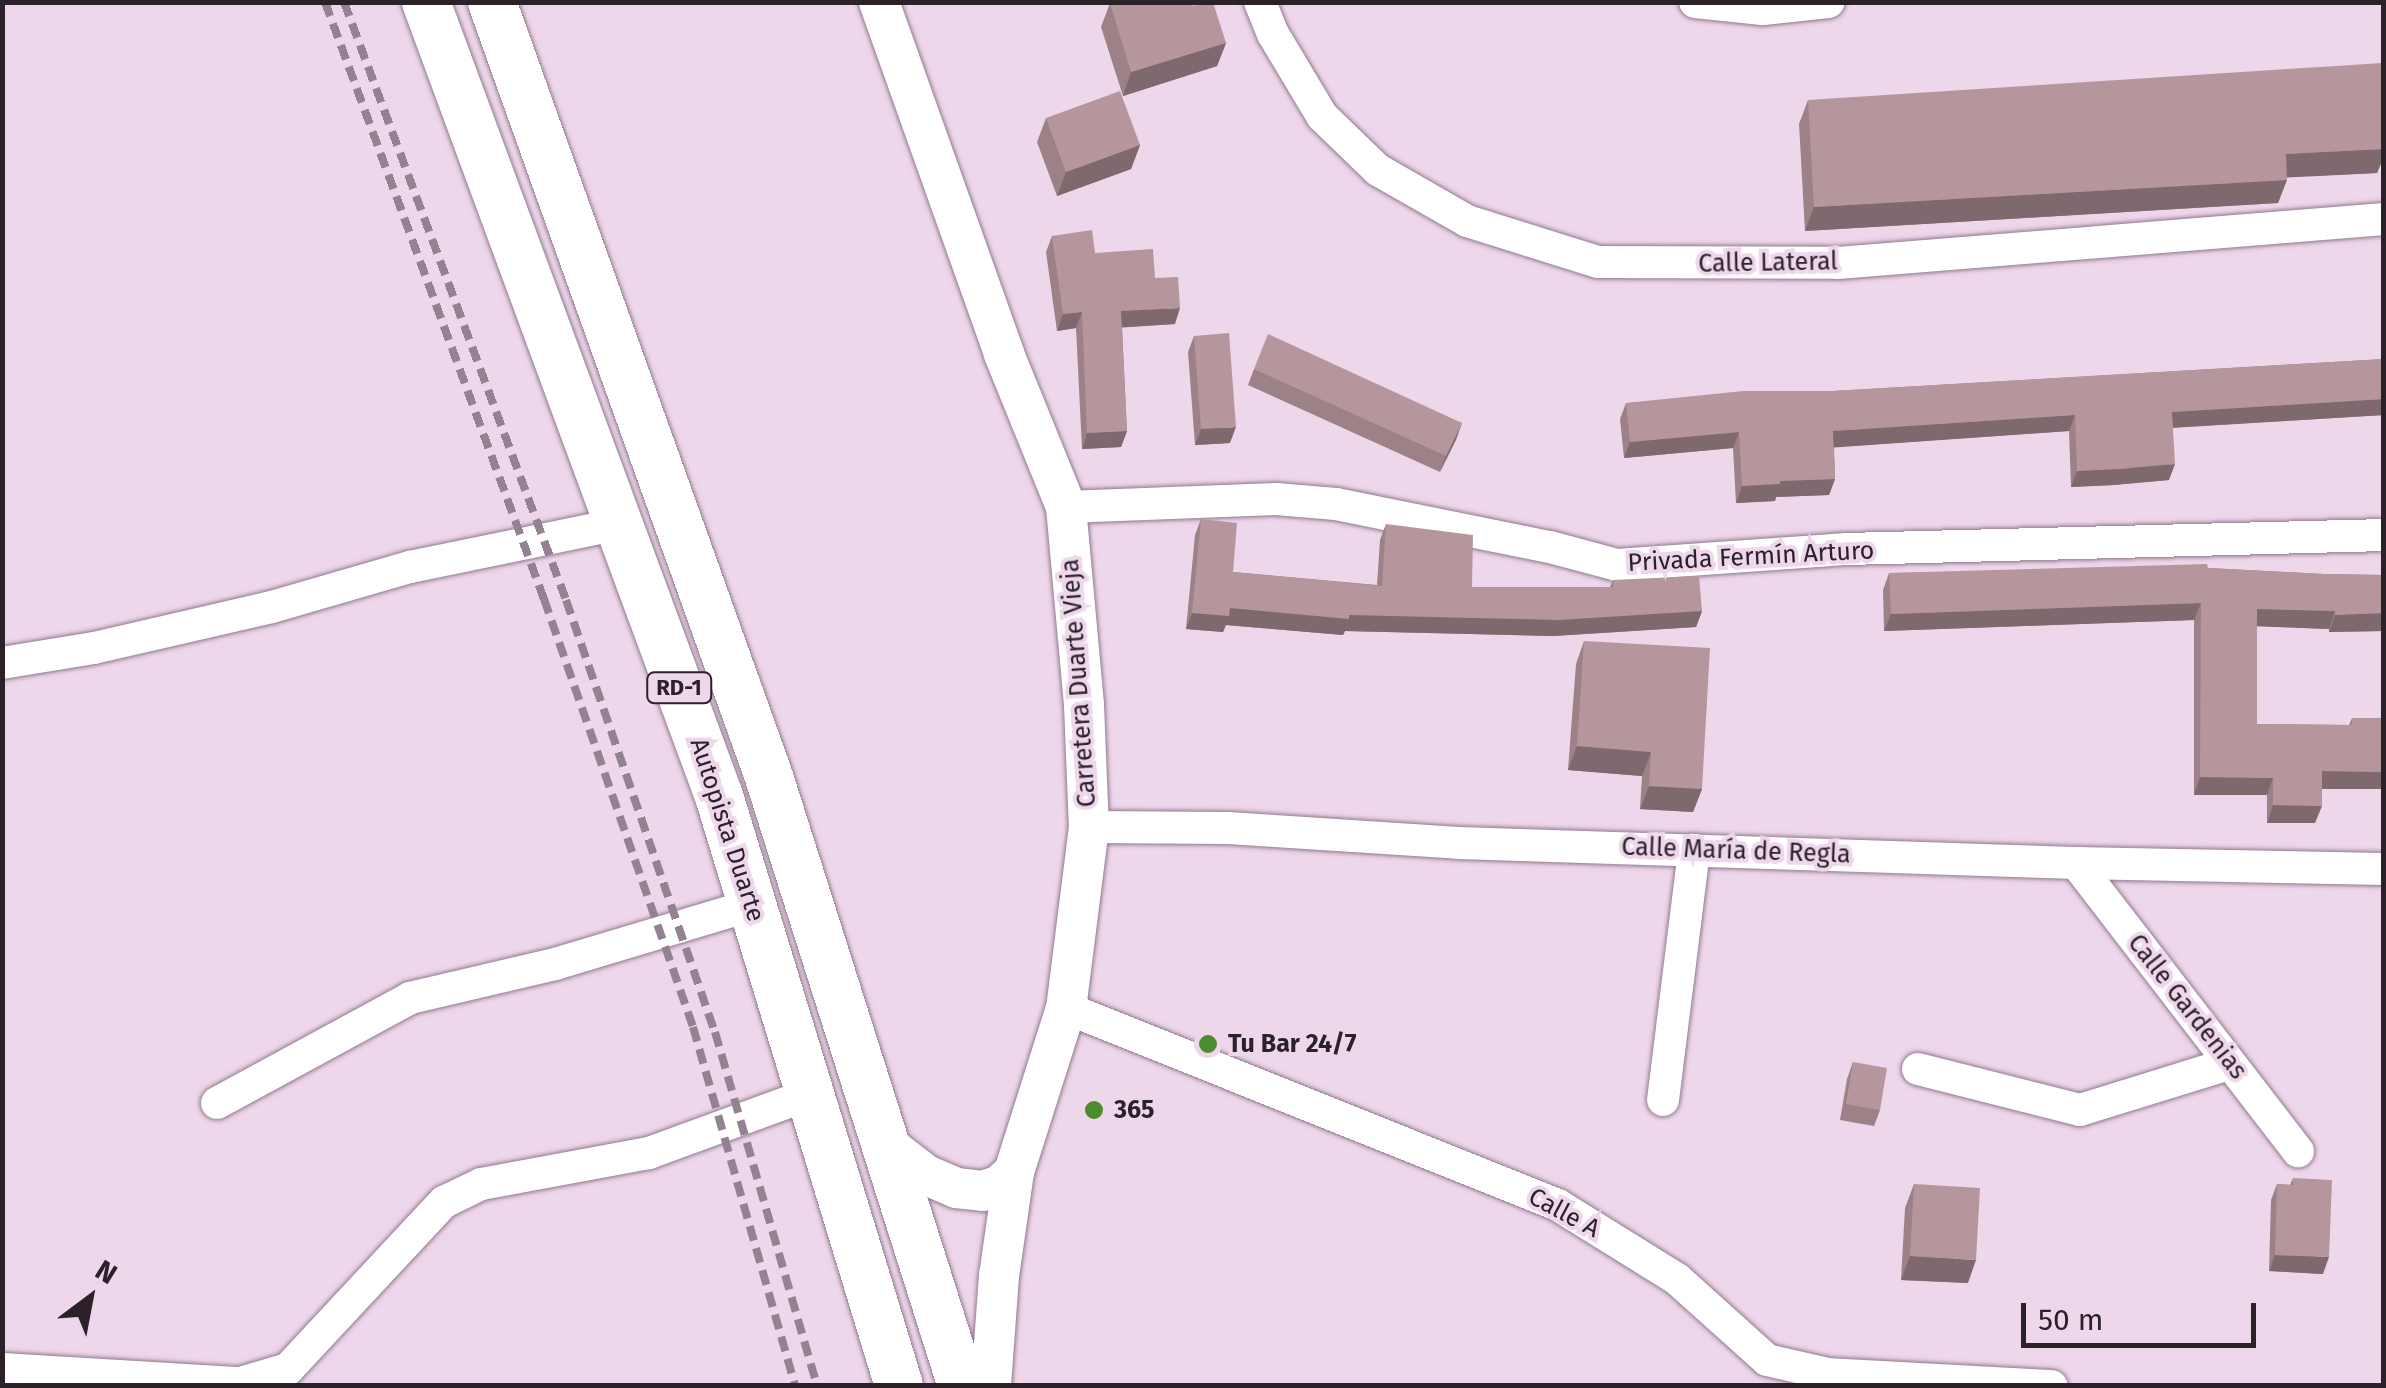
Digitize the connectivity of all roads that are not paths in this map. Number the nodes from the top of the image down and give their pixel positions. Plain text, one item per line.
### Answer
1 (426, 2) edge
2 (492, 2) edge
3 (879, 2) edge
4 (1260, 2) edge
5 (1696, 2) edge
6 (1830, 2) edge
7 (2384, 219) edge
8 (1066, 507) junction
9 (619, 524) junction
10 (2384, 535) edge
11 (2, 664) edge
12 (1089, 827) junction
13 (1694, 850) junction
14 (2076, 863) junction
15 (2384, 869) edge
16 (752, 905) junction
17 (1066, 1008) junction
18 (2230, 1064) junction
19 (1918, 1069) dead end
20 (810, 1094) junction
21 (1662, 1100) dead end
22 (217, 1103) dead end
23 (886, 1144) junction
24 (2298, 1151) dead end
25 (1014, 1172) junction
26 (2, 1369) edge
27 (899, 1386) edge
28 (962, 1386) edge
29 (990, 1386) edge
30 (2052, 1386) edge

1 - 9 highway, Autopista Duarte / RD-1
2 - 23 highway, RD-1
3 - 8 main road, Carretera Duarte Vieja
4 - 7 street, Calle Lateral
5 - 6 street
8 - 10 street, Privada Fermín Arturo
8 - 12 main road, Carretera Duarte Vieja
9 - 11 street
9 - 16 highway, Autopista Duarte / RD-1
12 - 13 street, Calle María de Regla
12 - 17 main road, Carretera Duarte Vieja
13 - 14 street, Calle María de Regla
13 - 21 street
14 - 15 street, Calle María de Regla
14 - 18 street, Calle Gardenias
16 - 20 highway, Autopista Duarte / RD-1
16 - 22 street
17 - 25 main road, Carretera Duarte Vieja
17 - 30 street, Calle A
18 - 19 street
18 - 24 street, Calle Gardenias
20 - 26 street
20 - 27 highway, Autopista Duarte / RD-1
23 - 25 main road
23 - 28 highway, RD-1
25 - 29 main road, Carretera Duarte Vieja

